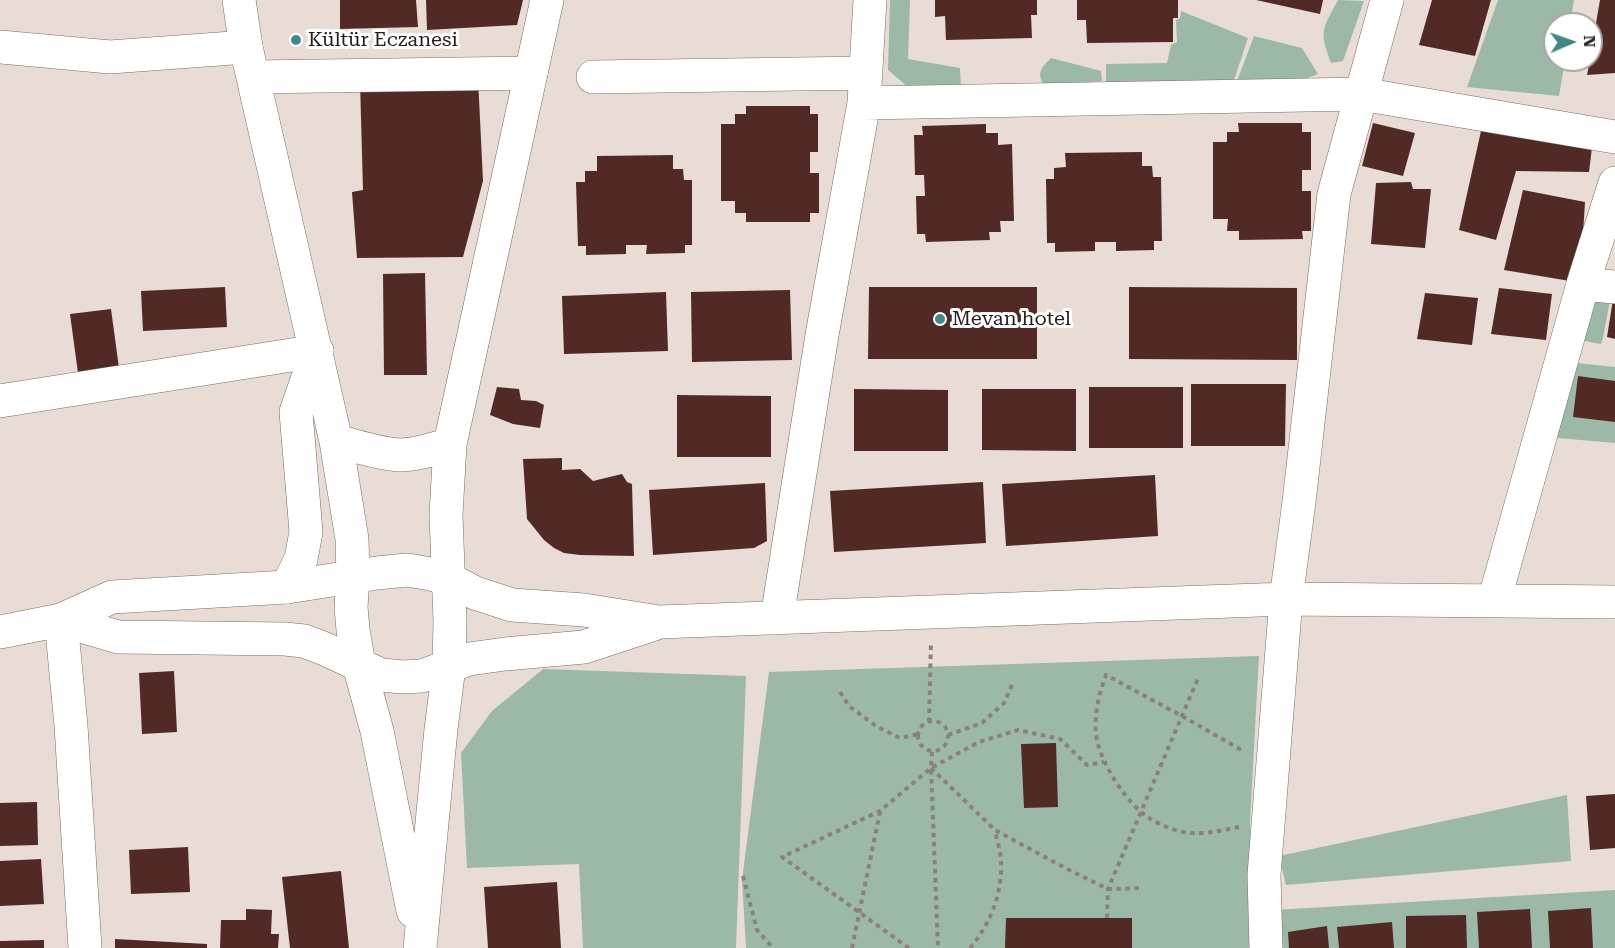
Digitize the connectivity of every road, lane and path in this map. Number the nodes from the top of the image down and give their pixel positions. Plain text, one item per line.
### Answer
1 (239, 0) edge
2 (547, 0) edge
3 (870, 0) edge
4 (1387, 0) edge
5 (0, 47) edge
6 (250, 62) junction
7 (531, 73) junction
8 (593, 77) dead end
9 (865, 88) junction
10 (1361, 94) junction
11 (1615, 137) edge
12 (1615, 183) edge
13 (1599, 286) edge
14 (317, 351) junction
15 (0, 401) edge
16 (336, 441) junction
17 (450, 444) junction
18 (353, 577) junction
19 (449, 579) junction
20 (287, 587) junction
21 (1286, 599) junction
22 (1494, 601) junction
23 (1615, 602) edge
24 (932, 613) junction
25 (777, 618) junction
26 (61, 620) junction
27 (659, 622) junction
28 (0, 632) edge
29 (359, 665) junction
30 (449, 667) junction
31 (1199, 676) dead end
32 (1013, 683) dead end
33 (840, 692) dead end
34 (1182, 716) junction
35 (929, 722) junction
36 (918, 734) junction
37 (948, 735) junction
38 (933, 752) junction
39 (1247, 754) dead end
40 (1104, 762) junction
41 (931, 768) junction
42 (1141, 811) junction
43 (880, 812) junction
44 (1242, 826) dead end
45 (995, 830) junction
46 (743, 876) dead end
47 (1143, 888) dead end
48 (1108, 889) junction
49 (860, 913) junction
50 (1107, 918) dead end
51 (85, 948) edge
52 (420, 948) edge
53 (773, 948) edge
54 (852, 948) edge
55 (909, 948) edge
56 (938, 948) edge
57 (970, 948) edge
58 (1266, 948) edge

1 - 6 street
2 - 7 street
3 - 9 street
4 - 10 street
5 - 6 street
6 - 7 street
6 - 14 street
7 - 17 street
8 - 9 street
9 - 10 street
9 - 25 street
10 - 11 street
10 - 21 street
12 - 13 street
13 - 22 street
14 - 15 street
14 - 16 street
14 - 20 street
16 - 17 street
16 - 18 street
17 - 19 street
18 - 19 street
18 - 20 street
18 - 29 street
19 - 27 street
19 - 30 street
20 - 26 street
21 - 22 street
21 - 24 street
21 - 58 street
22 - 23 street
24 - 25 street
24 - 35 path
25 - 27 street
26 - 28 street
26 - 29 street
26 - 51 street
27 - 30 street
29 - 30 street
29 - 52 street
30 - 52 street
31 - 34 path
32 - 37 path
33 - 36 path
34 - 39 path
34 - 40 path
34 - 42 path
35 - 36 path
35 - 37 path
36 - 38 path
37 - 38 path
38 - 41 path
40 - 41 path
40 - 42 path
41 - 43 path
41 - 45 path
41 - 56 path
42 - 44 path
42 - 48 path
43 - 49 path
43 - 49 path
45 - 48 path
45 - 57 path
46 - 53 path
47 - 48 path
48 - 50 path
49 - 54 path
49 - 55 path

